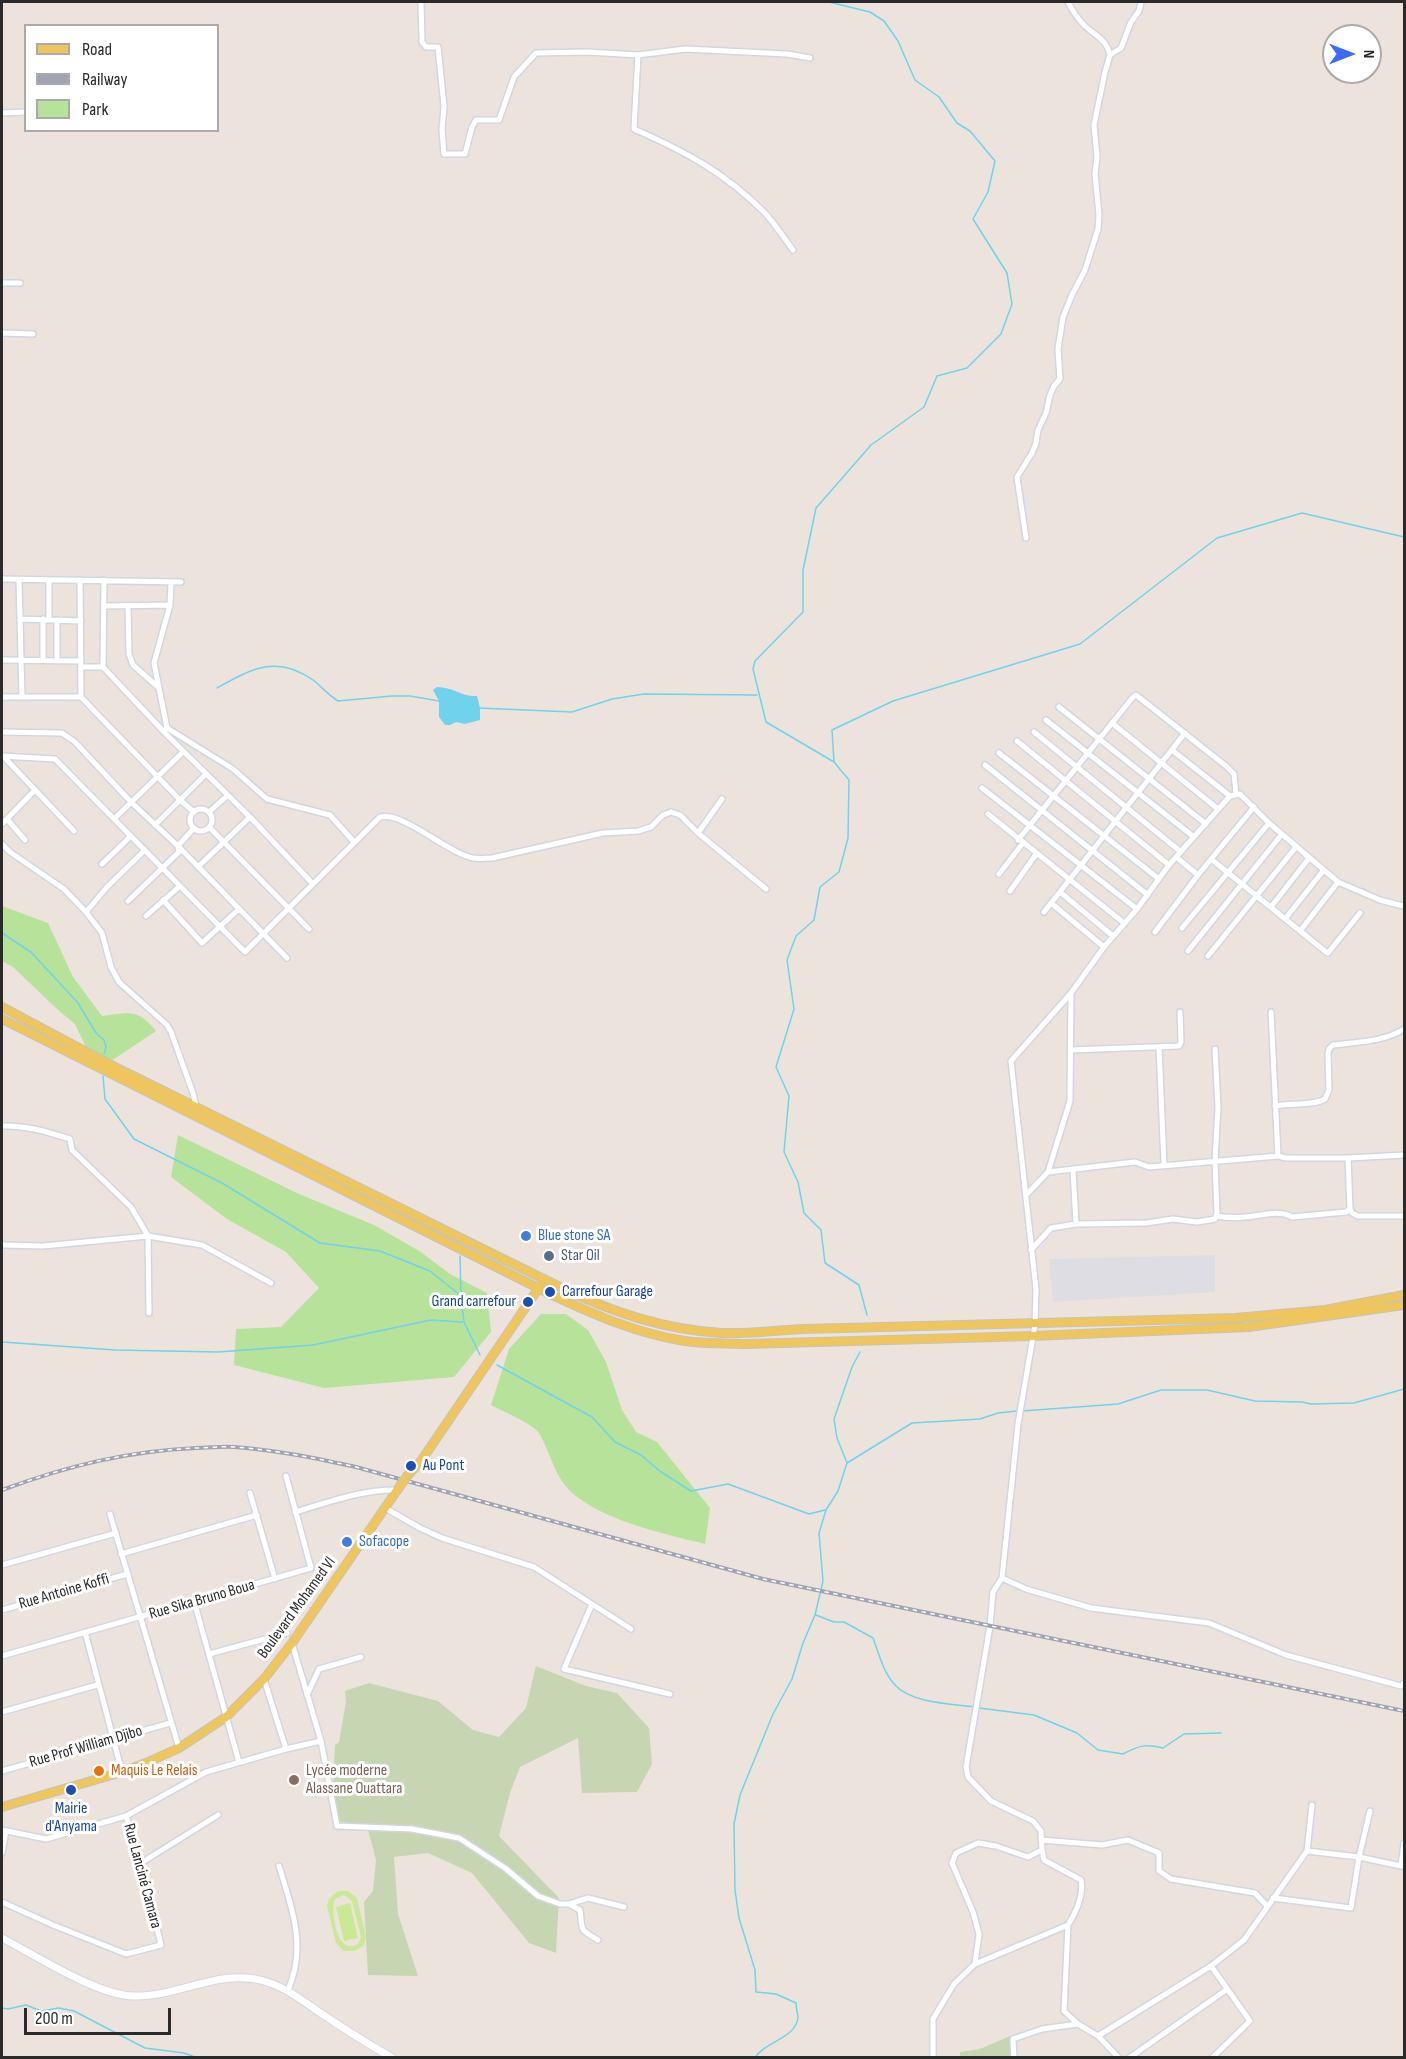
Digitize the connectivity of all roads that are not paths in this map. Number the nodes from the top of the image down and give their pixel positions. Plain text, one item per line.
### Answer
1 (421, 2) edge
2 (1068, 2) edge
3 (1141, 2) edge
4 (638, 55) junction
5 (1110, 55) junction
6 (810, 58) dead end
7 (24, 112) edge
8 (2, 113) edge
9 (793, 250) dead end
10 (2, 283) edge
11 (20, 283) dead end
12 (2, 333) edge
13 (33, 334) dead end
14 (1026, 538) dead end
15 (2, 579) edge
16 (49, 580) junction
17 (80, 580) junction
18 (104, 580) junction
19 (19, 581) junction
20 (171, 582) junction
21 (181, 582) dead end
22 (170, 605) junction
23 (104, 606) junction
24 (128, 606) junction
25 (20, 619) junction
26 (46, 619) junction
27 (57, 620) junction
28 (81, 621) junction
29 (20, 659) junction
30 (2, 660) edge
31 (43, 660) junction
32 (57, 660) junction
33 (81, 664) junction
34 (103, 667) junction
35 (158, 687) junction
36 (21, 696) junction
37 (2, 697) edge
38 (81, 697) junction
39 (1059, 707) dead end
40 (1046, 720) dead end
41 (1112, 723) junction
42 (165, 730) junction
43 (2, 732) edge
44 (1034, 732) dead end
45 (1185, 734) junction
46 (1100, 738) junction
47 (1017, 741) dead end
48 (1172, 750) junction
49 (183, 752) junction
50 (1088, 752) junction
51 (999, 753) dead end
52 (2, 756) edge
53 (1161, 764) junction
54 (985, 765) dead end
55 (1076, 768) junction
56 (206, 774) junction
57 (158, 776) junction
58 (1150, 779) junction
59 (1066, 782) junction
60 (982, 788) dead end
61 (35, 790) junction
62 (1138, 793) junction
63 (1233, 795) junction
64 (227, 796) junction
65 (1054, 796) junction
66 (723, 799) dead end
67 (180, 800) junction
68 (131, 802) junction
69 (1254, 807) junction
70 (1127, 808) junction
71 (1218, 809) junction
72 (1042, 810) junction
73 (194, 812) junction
74 (209, 812) junction
75 (988, 814) dead end
76 (250, 817) junction
77 (115, 818) junction
78 (7, 819) junction
79 (1116, 822) junction
80 (1269, 823) junction
81 (2, 824) edge
82 (1206, 824) junction
83 (155, 825) junction
84 (1031, 825) junction
85 (210, 828) junction
86 (193, 829) junction
87 (74, 831) dead end
88 (698, 833) junction
89 (1282, 834) junction
90 (131, 836) junction
91 (1104, 837) junction
92 (1194, 837) junction
93 (25, 840) dead end
94 (1021, 841) junction
95 (224, 842) junction
96 (354, 842) junction
97 (2, 844) edge
98 (178, 846) junction
99 (1296, 847) junction
100 (145, 849) junction
101 (1093, 851) junction
102 (1181, 852) junction
103 (1037, 853) junction
104 (1176, 857) junction
105 (1309, 858) junction
106 (1211, 859) junction
107 (102, 864) dead end
108 (1082, 865) junction
109 (1169, 865) junction
110 (198, 867) junction
111 (163, 869) junction
112 (1323, 871) junction
113 (1228, 873) junction
114 (999, 874) dead end
115 (1198, 875) junction
116 (1159, 879) junction
117 (1070, 880) junction
118 (1338, 882) junction
119 (312, 883) junction
120 (1242, 884) junction
121 (180, 886) junction
122 (766, 889) dead end
123 (1010, 891) dead end
124 (1060, 892) junction
125 (1148, 895) junction
126 (1257, 896) junction
127 (163, 900) junction
128 (129, 901) dead end
129 (1051, 903) junction
130 (1402, 906) dead end
131 (289, 907) junction
132 (1271, 907) junction
133 (239, 909) junction
134 (1137, 909) junction
135 (86, 912) junction
136 (1044, 912) dead end
137 (1360, 914) dead end
138 (146, 916) dead end
139 (1285, 919) junction
140 (1124, 923) junction
141 (221, 927) junction
142 (1182, 928) dead end
143 (309, 929) dead end
144 (1300, 931) junction
145 (1155, 932) dead end
146 (263, 933) junction
147 (1113, 936) junction
148 (1104, 947) junction
149 (1188, 951) dead end
150 (1208, 956) dead end
151 (287, 958) dead end
152 (1071, 993) junction
153 (2, 1007) edge
154 (1180, 1012) dead end
155 (1271, 1012) dead end
156 (2, 1019) edge
157 (1404, 1029) edge
158 (1160, 1047) junction
159 (1215, 1049) dead end
160 (1071, 1050) junction
161 (195, 1106) junction
162 (1275, 1106) junction
163 (2, 1126) edge
164 (1404, 1155) edge
165 (1278, 1156) junction
166 (1348, 1158) junction
167 (1215, 1161) junction
168 (1164, 1164) junction
169 (1073, 1169) junction
170 (1048, 1172) junction
171 (1026, 1195) junction
172 (1350, 1209) junction
173 (1216, 1216) junction
174 (1404, 1216) edge
175 (1076, 1224) junction
176 (148, 1236) junction
177 (2, 1245) edge
178 (1032, 1250) junction
179 (544, 1279) junction
180 (271, 1283) dead end
181 (538, 1289) junction
182 (1404, 1295) edge
183 (1404, 1305) edge
184 (149, 1313) dead end
185 (1035, 1325) junction
186 (1032, 1336) junction
187 (286, 1476) dead end
188 (399, 1488) junction
189 (250, 1492) dead end
190 (387, 1509) junction
191 (295, 1512) junction
192 (110, 1514) dead end
193 (257, 1515) junction
194 (116, 1533) junction
195 (121, 1554) junction
196 (2, 1565) edge
197 (127, 1574) junction
198 (275, 1578) junction
199 (1002, 1578) junction
200 (194, 1601) junction
201 (592, 1604) junction
202 (2, 1610) edge
203 (140, 1617) junction
204 (631, 1629) dead end
205 (85, 1632) junction
206 (287, 1633) dead end
207 (292, 1643) junction
208 (209, 1654) junction
209 (2, 1656) edge
210 (361, 1658) dead end
211 (264, 1679) junction
212 (1404, 1683) edge
213 (97, 1685) junction
214 (670, 1694) dead end
215 (307, 1695) junction
216 (2, 1712) edge
217 (226, 1717) junction
218 (170, 1723) junction
219 (113, 1740) junction
220 (321, 1741) junction
221 (178, 1748) junction
222 (286, 1749) junction
223 (239, 1762) junction
224 (2, 1771) edge
225 (122, 1772) junction
226 (2, 1806) edge
227 (1312, 1806) dead end
228 (1370, 1810) dead end
229 (218, 1815) dead end
230 (126, 1816) junction
231 (4, 1831) edge
232 (1041, 1840) junction
233 (1404, 1843) edge
234 (1041, 1850) junction
235 (1307, 1851) junction
236 (2, 1853) edge
237 (1359, 1857) junction
238 (141, 1863) junction
239 (279, 1866) dead end
240 (1403, 1866) edge
241 (1273, 1898) junction
242 (2, 1902) edge
243 (569, 1904) junction
244 (1267, 1906) junction
245 (624, 1907) dead end
246 (1068, 1925) junction
247 (2, 1938) edge
248 (598, 1940) dead end
249 (975, 1964) junction
250 (1211, 1966) junction
251 (288, 1990) junction
252 (1226, 1990) junction
253 (1078, 2024) junction
254 (1098, 2036) junction
255 (393, 2058) edge
256 (933, 2058) edge
257 (1014, 2058) edge
258 (1119, 2058) edge
259 (1129, 2058) edge
260 (1212, 2058) edge

1 - 4 street
2 - 5 street
3 - 5 street
4 - 6 street
4 - 9 street
5 - 14 street
7 - 8 street
10 - 11 street
12 - 13 street
15 - 19 street
16 - 17 street
16 - 19 street
16 - 26 street
17 - 18 street
17 - 28 street
18 - 20 street
18 - 23 street
19 - 25 street
20 - 21 street
20 - 22 street
22 - 24 street
22 - 35 street
23 - 24 street
23 - 34 street
24 - 35 street
25 - 26 street
25 - 29 street
26 - 27 street
26 - 31 street
27 - 28 street
27 - 32 street
28 - 33 street
29 - 30 street
29 - 31 street
29 - 36 street
31 - 32 street
32 - 33 street
33 - 34 street
33 - 38 street
34 - 42 street
35 - 42 street
36 - 37 street
36 - 38 street
38 - 57 street
39 - 46 street
40 - 50 street
41 - 45 street
41 - 46 street
41 - 53 street
42 - 49 street
42 - 96 street
43 - 68 street
44 - 55 street
45 - 48 street
45 - 63 street
46 - 50 street
46 - 58 street
47 - 59 street
48 - 53 street
48 - 63 street
49 - 56 street
49 - 57 street
50 - 55 street
50 - 62 street
51 - 65 street
52 - 61 street
52 - 77 street
53 - 58 street
53 - 71 street
54 - 72 street
55 - 59 street
55 - 70 street
56 - 64 street
56 - 67 street
57 - 67 street
57 - 68 street
58 - 62 street
58 - 82 street
59 - 65 street
59 - 79 street
60 - 84 street
61 - 78 street
61 - 87 street
62 - 70 street
62 - 92 street
63 - 69 street
63 - 71 street
64 - 74 street
64 - 76 street
65 - 72 street
65 - 91 street
66 - 88 street
67 - 73 street
67 - 83 street
68 - 77 street
68 - 83 street
69 - 80 street
69 - 106 street
70 - 79 street
70 - 102 street
71 - 82 street
72 - 84 street
72 - 101 street
73 - 74 street
73 - 86 street
74 - 85 street
75 - 94 street
76 - 95 street
76 - 119 street
77 - 90 street
78 - 81 street
78 - 93 street
79 - 91 street
79 - 109 street
80 - 89 street
80 - 113 street
82 - 92 street
83 - 98 street
84 - 94 street
84 - 108 street
85 - 86 street
85 - 95 street
86 - 98 street
88 - 96 street
88 - 122 street
89 - 99 street
89 - 120 street
90 - 100 street
90 - 107 street
91 - 101 street
91 - 116 street
92 - 102 street
94 - 103 street
94 - 114 street
95 - 110 street
95 - 131 street
96 - 119 street
97 - 135 street
98 - 110 street
98 - 111 street
99 - 105 street
99 - 126 street
100 - 111 street
100 - 135 street
101 - 108 street
101 - 125 street
102 - 104 street
103 - 117 street
103 - 123 street
104 - 109 street
104 - 115 street
105 - 112 street
105 - 132 street
106 - 113 street
106 - 115 street
108 - 117 street
108 - 134 street
109 - 116 street
110 - 133 street
111 - 121 street
111 - 128 street
112 - 118 street
112 - 139 street
113 - 120 street
113 - 142 street
115 - 145 street
116 - 125 street
117 - 124 street
117 - 140 street
118 - 130 street
118 - 144 street
119 - 131 street
120 - 126 street
120 - 149 street
121 - 127 street
121 - 141 street
124 - 129 street
124 - 147 street
125 - 134 street
126 - 132 street
126 - 150 street
127 - 138 street
127 - 141 street
129 - 136 street
129 - 148 street
131 - 143 street
131 - 146 street
132 - 139 street
133 - 141 street
133 - 146 street
134 - 140 street
135 - 161 street
137 - 144 street
139 - 144 street
140 - 147 street
141 - 146 street
146 - 151 street
147 - 148 street
148 - 152 street
152 - 160 street
152 - 171 street
153 - 161 main road
154 - 158 street
155 - 162 street
156 - 181 main road
157 - 162 street
158 - 160 street
158 - 168 street
159 - 167 street
160 - 170 street
161 - 179 main road
162 - 165 street
163 - 176 street
164 - 166 street
165 - 166 street
165 - 167 street
166 - 172 street
167 - 168 street
167 - 173 street
168 - 169 street
169 - 170 street
169 - 175 street
170 - 171 street
171 - 178 street
172 - 173 street
172 - 174 street
173 - 175 street
175 - 178 street
176 - 177 street
176 - 180 street
176 - 184 street
178 - 185 street
179 - 181 main road, Boulevard Mohamed VI
179 - 185 main road
181 - 186 main road
181 - 188 main road, Boulevard Mohamed VI, bridge
182 - 185 main road
183 - 186 main road
185 - 186 street
186 - 199 street
187 - 191 street, Rue Sika Bruno Boua
188 - 190 main road, Boulevard Mohamed VI
188 - 191 street
189 - 193 street
190 - 201 street
190 - 207 main road, Boulevard Mohamed VI
191 - 198 street, Rue Sika Bruno Boua
192 - 194 street
193 - 195 street
193 - 198 street
194 - 195 street
194 - 196 street
195 - 197 street
197 - 202 street, Rue Antoine Koffi
197 - 203 street
198 - 200 street, Rue Sika Bruno Boua
199 - 212 street
199 - 232 street
200 - 203 street, Rue Sika Bruno Boua
200 - 208 street
201 - 204 street
201 - 214 street
203 - 205 street, Rue Sika Bruno Boua
203 - 218 street
205 - 209 street, Rue Sika Bruno Boua
205 - 213 street
206 - 208 street
207 - 211 main road, Boulevard Mohamed VI
207 - 215 street
208 - 217 street
210 - 215 street
211 - 217 main road, Boulevard Mohamed VI
211 - 222 street
213 - 216 street
213 - 219 street
215 - 220 street
217 - 221 main road, Boulevard Mohamed VI
217 - 223 street
218 - 219 street, Rue Prof William Djibo
218 - 221 street
219 - 224 street, Rue Prof William Djibo
219 - 225 street
220 - 222 street
220 - 243 street
221 - 225 main road, Boulevard Mohamed VI
222 - 223 street
223 - 230 street
225 - 226 main road, Boulevard Mohamed VI
227 - 235 street
228 - 237 street
229 - 238 street
230 - 231 street
230 - 238 street, Rue Lanciné Camara
231 - 236 street
232 - 234 street
232 - 244 street
233 - 240 street
234 - 246 street
234 - 249 street
235 - 237 street
235 - 241 street
237 - 240 street
237 - 241 street
238 - 242 street, Rue Lanciné Camara
239 - 251 street
241 - 244 street
243 - 245 street
243 - 248 street
244 - 250 street
246 - 249 street
246 - 253 street
247 - 251 street
249 - 256 street
250 - 252 street
250 - 254 street
251 - 255 street
252 - 259 street
252 - 260 street
253 - 254 street
253 - 257 street
254 - 258 street

